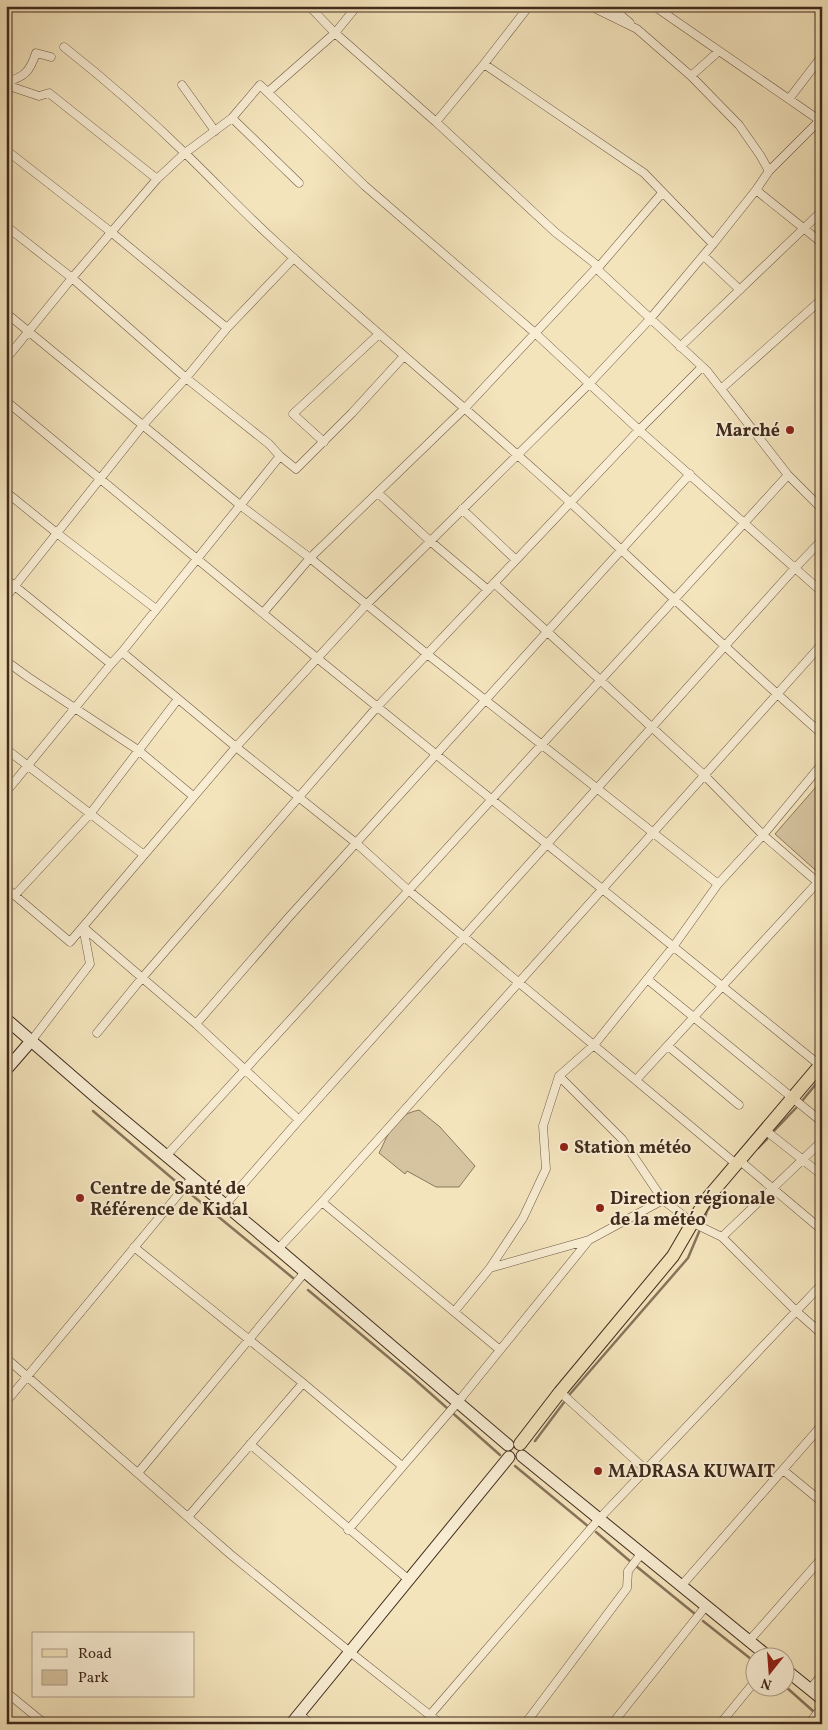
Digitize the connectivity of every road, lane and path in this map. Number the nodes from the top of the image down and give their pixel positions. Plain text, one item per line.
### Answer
1 (309, 6) edge
2 (357, 6) edge
3 (529, 6) edge
4 (590, 6) edge
5 (610, 6) edge
6 (654, 6) edge
7 (637, 29) junction
8 (335, 33) junction
9 (64, 46) dead end
10 (719, 51) junction
11 (822, 56) edge
12 (51, 57) dead end
13 (484, 64) junction
14 (691, 76) junction
15 (6, 84) edge
16 (182, 85) dead end
17 (268, 92) junction
18 (789, 99) junction
19 (232, 118) junction
20 (821, 121) edge
21 (436, 122) junction
22 (215, 132) junction
23 (6, 150) edge
24 (185, 153) junction
25 (769, 171) junction
26 (157, 179) junction
27 (299, 183) dead end
28 (756, 190) junction
29 (662, 193) junction
30 (822, 211) edge
31 (6, 226) edge
32 (803, 228) junction
33 (111, 232) junction
34 (822, 243) edge
35 (714, 244) junction
36 (704, 256) junction
37 (294, 258) junction
38 (598, 268) junction
39 (72, 278) junction
40 (740, 290) junction
41 (822, 299) edge
42 (6, 313) edge
43 (650, 319) junction
44 (226, 328) junction
45 (28, 331) junction
46 (535, 333) junction
47 (379, 334) junction
48 (680, 347) junction
49 (404, 356) junction
50 (6, 360) edge
51 (702, 367) junction
52 (186, 378) junction
53 (589, 384) junction
54 (721, 389) junction
55 (6, 402) edge
56 (465, 408) junction
57 (143, 425) junction
58 (639, 430) junction
59 (324, 442) junction
60 (516, 455) junction
61 (280, 456) junction
62 (690, 474) junction
63 (788, 474) junction
64 (101, 479) junction
65 (6, 492) edge
66 (378, 493) junction
67 (570, 503) junction
68 (240, 505) junction
69 (462, 509) junction
70 (822, 509) edge
71 (743, 522) junction
72 (58, 534) junction
73 (822, 540) edge
74 (430, 541) junction
75 (621, 550) junction
76 (310, 558) junction
77 (197, 559) junction
78 (516, 560) junction
79 (795, 568) junction
80 (6, 579) edge
81 (494, 583) junction
82 (15, 587) junction
83 (488, 590) junction
84 (822, 592) edge
85 (6, 597) edge
86 (674, 599) junction
87 (367, 604) junction
88 (156, 609) junction
89 (263, 613) junction
90 (547, 631) junction
91 (822, 644) edge
92 (724, 646) junction
93 (122, 652) junction
94 (427, 654) junction
95 (317, 658) junction
96 (6, 661) edge
97 (111, 664) junction
98 (600, 680) junction
99 (776, 694) junction
100 (178, 699) junction
101 (485, 700) junction
102 (377, 707) junction
103 (76, 708) junction
104 (652, 727) junction
105 (822, 734) edge
106 (541, 744) junction
107 (236, 747) junction
108 (6, 749) edge
109 (138, 750) junction
110 (436, 754) junction
111 (822, 764) edge
112 (27, 766) junction
113 (704, 775) junction
114 (597, 789) junction
115 (6, 792) edge
116 (193, 796) junction
117 (299, 796) junction
118 (491, 799) junction
119 (90, 814) junction
120 (652, 832) junction
121 (763, 835) junction
122 (356, 843) junction
123 (547, 845) junction
124 (144, 855) junction
125 (718, 884) junction
126 (820, 884) edge
127 (6, 888) edge
128 (601, 889) junction
129 (408, 890) junction
130 (15, 895) junction
131 (84, 927) junction
132 (464, 937) junction
133 (674, 947) junction
134 (142, 978) junction
135 (648, 979) junction
136 (518, 982) junction
137 (722, 986) junction
138 (694, 1017) junction
139 (6, 1019) edge
140 (196, 1024) junction
141 (97, 1033) dead end
142 (32, 1040) junction
143 (594, 1045) junction
144 (668, 1046) junction
145 (821, 1065) edge
146 (6, 1070) edge
147 (244, 1070) junction
148 (559, 1076) junction
149 (636, 1080) junction
150 (792, 1098) junction
151 (739, 1105) dead end
152 (299, 1120) junction
153 (822, 1122) edge
154 (765, 1130) junction
155 (822, 1141) edge
156 (166, 1156) junction
157 (803, 1160) junction
158 (737, 1162) junction
159 (822, 1175) edge
160 (192, 1178) junction
161 (772, 1188) junction
162 (663, 1200) junction
163 (322, 1202) junction
164 (225, 1205) junction
165 (693, 1223) junction
166 (822, 1230) edge
167 (722, 1237) junction
168 (588, 1240) junction
169 (134, 1247) junction
170 (278, 1249) junction
171 (490, 1268) junction
172 (306, 1272) junction
173 (822, 1284) edge
174 (454, 1312) junction
175 (797, 1312) junction
176 (822, 1334) edge
177 (250, 1340) junction
178 (500, 1350) junction
179 (6, 1358) edge
180 (28, 1376) junction
181 (302, 1383) junction
182 (560, 1392) junction
183 (6, 1402) edge
184 (458, 1402) junction
185 (822, 1424) edge
186 (250, 1444) junction
187 (517, 1448) junction
188 (402, 1466) junction
189 (645, 1469) junction
190 (784, 1470) junction
191 (138, 1473) junction
192 (822, 1502) edge
193 (188, 1517) junction
194 (599, 1519) junction
195 (348, 1530) junction
196 (642, 1554) junction
197 (822, 1558) edge
198 (409, 1580) junction
199 (682, 1585) junction
200 (706, 1606) junction
201 (749, 1641) junction
202 (758, 1648) edge
203 (350, 1652) junction
204 (822, 1675) edge
205 (796, 1678) edge
206 (810, 1689) junction
207 (6, 1692) edge
208 (746, 1692) edge
209 (822, 1699) edge
210 (822, 1707) edge
211 (299, 1714) junction
212 (430, 1715) junction
213 (45, 1724) edge
214 (291, 1724) edge
215 (311, 1724) edge
216 (441, 1724) edge
217 (525, 1724) edge
218 (612, 1724) edge
219 (720, 1724) edge
220 (809, 1724) edge

1 - 8 street
2 - 8 street
3 - 13 street
4 - 7 street
5 - 7 street
6 - 10 street
7 - 14 street
8 - 17 street
8 - 21 street
9 - 24 street
10 - 14 street
10 - 18 street
11 - 18 street
12 - 15 street
13 - 21 street
13 - 29 street
14 - 25 street
15 - 26 street
16 - 22 street
17 - 19 street
17 - 46 street
18 - 20 street
19 - 22 street
19 - 27 street
20 - 25 street
21 - 38 street
22 - 24 street
23 - 33 street
24 - 26 street
24 - 37 street
25 - 28 street
26 - 33 street
28 - 32 street
28 - 35 street
29 - 35 street
29 - 38 street
30 - 32 street
31 - 39 street
32 - 34 street
32 - 40 street
33 - 39 street
33 - 44 street
35 - 36 street
36 - 40 street
36 - 43 street
37 - 44 street
37 - 47 street
38 - 43 street
38 - 46 street
39 - 45 street
39 - 52 street
40 - 48 street
41 - 54 street
42 - 45 street
43 - 48 street
43 - 53 street
44 - 52 street
45 - 50 street
45 - 57 street
46 - 53 street
46 - 56 street
47 - 49 street
47 - 59 street
48 - 51 street
49 - 56 street
49 - 59 street
51 - 54 street
51 - 58 street
52 - 57 street
52 - 61 street
53 - 58 street
53 - 60 street
54 - 63 street
55 - 64 street
56 - 60 street
56 - 66 street
57 - 64 street
57 - 68 street
58 - 62 street
58 - 67 street
59 - 61 street
60 - 67 street
60 - 69 street
61 - 68 street
62 - 71 street
62 - 75 street
63 - 70 street
63 - 71 street
64 - 72 street
64 - 77 street
65 - 72 street
66 - 74 street
66 - 76 street
67 - 75 street
67 - 78 street
68 - 76 street
68 - 77 street
69 - 74 street
69 - 78 street
71 - 79 street
71 - 86 street
72 - 82 street
72 - 88 street
73 - 79 street
74 - 83 street
74 - 87 street
75 - 86 street
75 - 90 street
76 - 87 street
76 - 89 street
77 - 88 street
77 - 89 street
78 - 81 street
79 - 84 street
79 - 92 street
80 - 82 street
81 - 83 street
81 - 90 street
82 - 85 street
82 - 97 street
83 - 94 street
86 - 92 street
86 - 98 street
87 - 94 street
87 - 95 street
88 - 93 street
89 - 95 street
90 - 98 street
90 - 101 street
91 - 99 street
92 - 99 street
92 - 104 street
93 - 97 street
93 - 100 street
94 - 101 street
94 - 102 street
95 - 102 street
95 - 107 street
96 - 103 street
97 - 103 street
98 - 104 street
98 - 106 street
99 - 105 street
99 - 113 street
100 - 107 street
100 - 109 street
101 - 106 street
101 - 110 street
102 - 110 street
102 - 117 street
103 - 109 street
103 - 112 street
104 - 113 street
104 - 114 street
106 - 114 street
106 - 118 street
107 - 116 street
107 - 117 street
108 - 112 street
109 - 116 street
109 - 119 street
110 - 118 street
110 - 122 street
111 - 121 street
112 - 115 street
112 - 119 street
113 - 120 street
113 - 121 street
114 - 120 street
114 - 123 street
116 - 124 street
117 - 122 street
117 - 134 street
118 - 123 street
118 - 129 street
119 - 124 street
119 - 130 street
120 - 125 street
120 - 128 street
121 - 125 street
121 - 126 street
122 - 129 street
122 - 140 street
123 - 128 street
123 - 132 street
124 - 131 street
125 - 133 street
126 - 137 street
127 - 130 street
128 - 133 street
128 - 136 street
129 - 132 street
129 - 147 street
130 - 131 street
131 - 134 street
131 - 142 street
132 - 136 street
132 - 152 street
133 - 135 street
133 - 137 street
134 - 140 street
134 - 141 street
135 - 138 street
135 - 143 street
136 - 143 street
136 - 163 street
137 - 138 street
137 - 145 street
138 - 144 street
138 - 150 street
139 - 142 street
140 - 147 street
142 - 146 street
142 - 156 street
143 - 148 street
143 - 149 street
144 - 149 street
144 - 151 street
145 - 150 main road
147 - 152 street
147 - 156 street
148 - 162 street
148 - 171 street
149 - 158 street
150 - 153 street
150 - 154 main road
152 - 164 street
154 - 157 street
154 - 158 main road
155 - 157 street
156 - 160 street
157 - 159 street
157 - 161 street
158 - 161 street
158 - 165 main road
160 - 164 street
160 - 169 street
161 - 166 street
161 - 167 street
162 - 165 street
162 - 168 street
163 - 170 street
163 - 174 street
164 - 170 street
165 - 167 street
165 - 182 main road
167 - 175 street
168 - 171 street
168 - 178 street
169 - 177 street
169 - 180 street
170 - 172 street
171 - 174 street
172 - 177 street
172 - 184 street
173 - 175 street
174 - 178 street
175 - 176 street
175 - 189 street
177 - 181 street
177 - 191 street
178 - 184 street
179 - 180 street
180 - 183 street
180 - 191 street
181 - 186 street
181 - 188 street
182 - 187 main road
182 - 189 street
184 - 187 street
184 - 188 street
185 - 190 street
186 - 193 street
186 - 195 street
187 - 194 street
187 - 198 street
188 - 195 street
189 - 194 street
190 - 192 street
190 - 199 street
191 - 193 street
193 - 203 street
194 - 196 street
194 - 212 street
195 - 198 street
196 - 199 street
196 - 217 street
197 - 201 street
198 - 203 street
199 - 200 street
200 - 201 street
200 - 218 street
201 - 202 street
203 - 211 street
203 - 212 street
204 - 206 street
205 - 206 street
206 - 209 street
207 - 213 street
208 - 219 street
210 - 220 street
211 - 214 street
211 - 215 street
212 - 216 street

